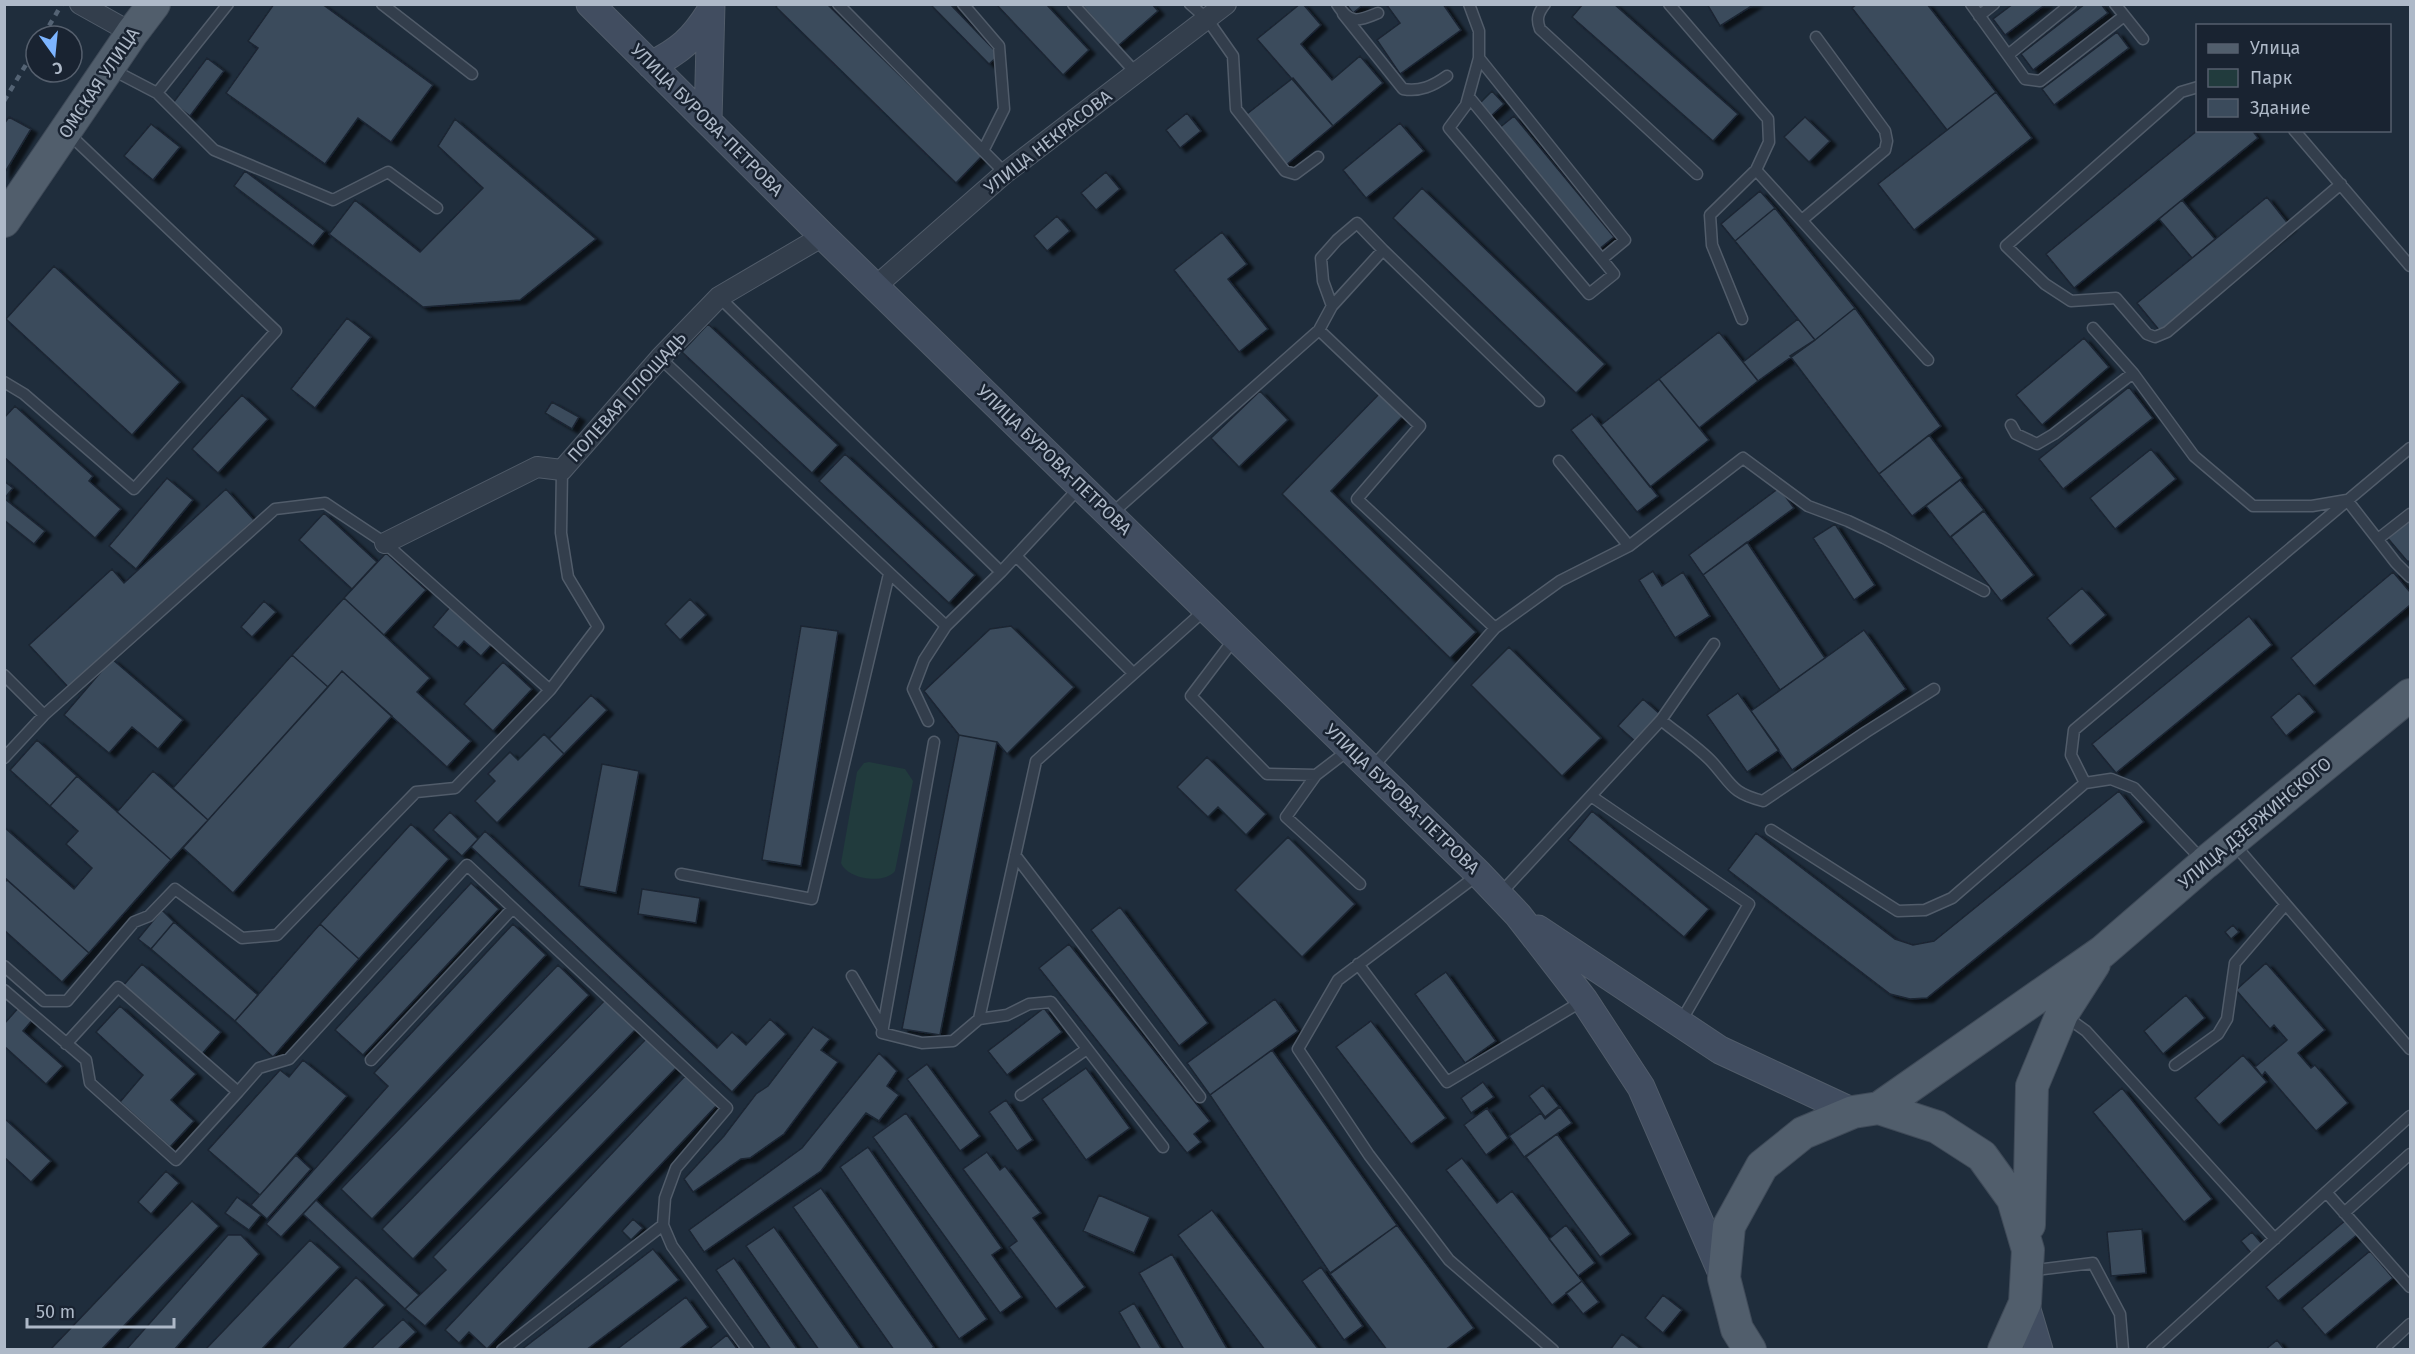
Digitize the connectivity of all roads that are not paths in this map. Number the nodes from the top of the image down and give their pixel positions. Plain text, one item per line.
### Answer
1 (80, 4) edge
2 (154, 4) edge
3 (228, 4) edge
4 (382, 4) edge
5 (590, 4) edge
6 (838, 4) edge
7 (963, 4) edge
8 (1073, 4) edge
9 (1190, 4) edge
10 (1226, 4) edge
11 (1469, 4) edge
12 (1545, 4) edge
13 (1669, 4) edge
14 (1971, 4) edge
15 (1994, 4) edge
16 (2071, 4) edge
17 (2115, 4) edge
18 (710, 8) edge
19 (1340, 9) edge
20 (1378, 13) dead end
21 (1979, 16) junction
22 (2124, 16) junction
23 (1206, 19) junction
24 (132, 33) junction
25 (1816, 37) dead end
26 (2143, 39) dead end
27 (2008, 55) junction
28 (1479, 58) junction
29 (651, 65) junction
30 (108, 67) junction
31 (1136, 73) junction
32 (472, 74) dead end
33 (1447, 76) dead end
34 (2196, 88) edge
35 (157, 93) junction
36 (1469, 97) junction
37 (708, 120) junction
38 (66, 130) junction
39 (2296, 132) edge
40 (983, 151) junction
41 (1318, 157) dead end
42 (1756, 170) junction
43 (1005, 173) junction
44 (1697, 174) dead end
45 (2341, 184) junction
46 (437, 208) dead end
47 (1802, 220) junction
48 (4, 221) edge
49 (823, 236) junction
50 (1383, 250) junction
51 (1602, 259) junction
52 (2410, 266) edge
53 (875, 287) junction
54 (719, 297) junction
55 (1332, 306) junction
56 (1742, 319) dead end
57 (2093, 328) dead end
58 (1319, 330) junction
59 (660, 358) junction
60 (1928, 360) dead end
61 (2133, 373) junction
62 (4, 382) edge
63 (1539, 401) dead end
64 (2011, 425) dead end
65 (2410, 448) edge
66 (1558, 461) dead end
67 (562, 470) junction
68 (1080, 487) junction
69 (2347, 500) junction
70 (2410, 513) edge
71 (1110, 515) junction
72 (2378, 539) junction
73 (385, 543) junction
74 (1629, 546) junction
75 (1016, 556) junction
76 (1001, 572) junction
77 (889, 574) junction
78 (2410, 577) edge
79 (1984, 591) dead end
80 (1206, 608) junction
81 (946, 626) junction
82 (1496, 628) junction
83 (1235, 637) junction
84 (1714, 644) dead end
85 (1133, 674) junction
86 (4, 675) edge
87 (1934, 689) dead end
88 (550, 690) junction
89 (2410, 695) edge
90 (44, 715) junction
91 (1661, 720) junction
92 (928, 721) dead end
93 (934, 742) dead end
94 (1350, 749) junction
95 (4, 758) edge
96 (1371, 769) junction
97 (1316, 774) junction
98 (2085, 783) junction
99 (1592, 796) junction
100 (1771, 830) dead end
101 (2232, 841) junction
102 (1015, 855) junction
103 (2205, 863) junction
104 (681, 874) dead end
105 (1479, 874) junction
106 (1360, 884) dead end
107 (1499, 894) junction
108 (2285, 904) junction
109 (513, 908) junction
110 (1518, 915) junction
111 (2102, 952) junction
112 (1358, 964) junction
113 (4, 966) edge
114 (852, 976) dead end
115 (4, 990) edge
116 (1584, 1000) junction
117 (2062, 1014) junction
118 (979, 1019) junction
119 (1680, 1024) junction
120 (883, 1029) junction
121 (66, 1044) junction
122 (1087, 1049) junction
123 (2410, 1049) edge
124 (371, 1060) dead end
125 (2175, 1065) dead end
126 (238, 1092) junction
127 (1021, 1095) dead end
128 (1200, 1097) dead end
129 (1866, 1110) junction
130 (2410, 1116) edge
131 (1163, 1147) dead end
132 (2410, 1154) edge
133 (2326, 1192) junction
134 (2344, 1213) junction
135 (663, 1225) junction
136 (2275, 1239) junction
137 (2028, 1261) junction
138 (1724, 1278) junction
139 (2410, 1287) edge
140 (2025, 1303) junction
141 (2410, 1324) edge
142 (1741, 1343) edge
143 (502, 1350) edge
144 (748, 1350) edge
145 (1553, 1350) edge
146 (2004, 1350) edge
147 (2039, 1350) edge
148 (2124, 1350) edge
149 (2152, 1350) edge
150 (2382, 1350) edge

1 - 24 street
2 - 24 main road, ОМСКАЯ УЛИЦА
3 - 35 lane
4 - 32 lane
5 - 29 main road, УЛИЦА БУРОВА-ПЕТРОВА
6 - 40 lane
7 - 40 lane
8 - 31 lane
9 - 23 lane
10 - 23 street, УЛИЦА НЕКРАСОВА
11 - 28 lane
12 - 44 lane
13 - 42 lane
14 - 21 lane
15 - 21 lane
16 - 27 lane
17 - 22 lane
18 - 29 main road
18 - 37 main road
19 - 20 lane
19 - 33 lane
21 - 27 lane
22 - 26 lane
22 - 27 lane
23 - 31 street, УЛИЦА НЕКРАСОВА
23 - 41 lane
24 - 30 main road, ОМСКАЯ УЛИЦА
25 - 47 lane
28 - 36 lane
28 - 51 lane
29 - 37 main road, УЛИЦА БУРОВА-ПЕТРОВА
30 - 35 lane
30 - 38 main road, ОМСКАЯ УЛИЦА
31 - 43 street, УЛИЦА НЕКРАСОВА
34 - 45 lane
35 - 46 lane
36 - 51 lane
36 - 51 lane
37 - 49 main road, УЛИЦА БУРОВА-ПЕТРОВА
38 - 48 main road, ОМСКАЯ УЛИЦА
38 - 62 lane
39 - 45 lane
40 - 43 lane
42 - 47 lane
42 - 56 lane
43 - 53 street, УЛИЦА НЕКРАСОВА
45 - 52 lane
47 - 60 lane
49 - 53 main road, УЛИЦА БУРОВА-ПЕТРОВА
49 - 54 street, ПОЛЕВАЯ ПЛОЩАДЬ
50 - 55 lane
50 - 55 lane
50 - 63 lane
53 - 68 main road, УЛИЦА БУРОВА-ПЕТРОВА
54 - 59 street, ПОЛЕВАЯ ПЛОЩАДЬ
54 - 76 lane
55 - 58 lane
57 - 61 lane
58 - 71 lane
58 - 82 lane
59 - 67 street, ПОЛЕВАЯ ПЛОЩАДЬ
59 - 77 lane
61 - 64 lane
61 - 69 lane
65 - 69 lane
66 - 74 lane
67 - 73 street, ПОЛЕВАЯ ПЛОЩАДЬ
67 - 88 lane
68 - 71 main road, УЛИЦА БУРОВА-ПЕТРОВА
68 - 75 lane
69 - 72 lane
69 - 98 lane
70 - 72 lane
71 - 80 main road, УЛИЦА БУРОВА-ПЕТРОВА
72 - 78 lane
73 - 88 lane
73 - 90 lane
74 - 79 lane
74 - 82 lane
75 - 76 lane
75 - 85 lane
76 - 81 lane
77 - 81 lane
77 - 104 lane
80 - 83 main road, УЛИЦА БУРОВА-ПЕТРОВА
80 - 85 lane
81 - 92 lane
82 - 96 lane
83 - 94 main road, УЛИЦА БУРОВА-ПЕТРОВА
83 - 97 lane
84 - 91 lane
85 - 102 lane
86 - 90 lane
87 - 91 lane
88 - 113 lane
89 - 101 main road, УЛИЦА ДЗЕРЖИНСКОГО
90 - 95 lane
91 - 99 lane
93 - 120 lane
94 - 96 main road, УЛИЦА БУРОВА-ПЕТРОВА
94 - 97 lane
96 - 105 main road, УЛИЦА БУРОВА-ПЕТРОВА
97 - 106 lane
98 - 100 lane
98 - 103 lane
99 - 107 lane
99 - 119 lane
101 - 103 main road, УЛИЦА ДЗЕРЖИНСКОГО
101 - 108 lane
102 - 118 lane
102 - 128 lane
103 - 111 main road, УЛИЦА ДЗЕРЖИНСКОГО
105 - 107 main road, УЛИЦА БУРОВА-ПЕТРОВА
105 - 112 lane
107 - 110 main road, УЛИЦА БУРОВА-ПЕТРОВА
108 - 123 lane
108 - 125 lane
109 - 124 lane
109 - 126 lane
109 - 135 lane
110 - 116 main road, УЛИЦА БУРОВА-ПЕТРОВА
110 - 119 main road, УЛИЦА БУРОВА-ПЕТРОВА
111 - 117 main road, УЛИЦА ДЗЕРЖИНСКОГО
111 - 129 main road, УЛИЦА ДЗЕРЖИНСКОГО
112 - 116 lane
112 - 145 lane
114 - 120 lane
115 - 121 lane
116 - 138 main road, УЛИЦА БУРОВА-ПЕТРОВА
117 - 136 lane
117 - 137 main road, УЛИЦА ДЗЕРЖИНСКОГО
118 - 120 lane
118 - 122 lane
119 - 129 main road, УЛИЦА БУРОВА-ПЕТРОВА
121 - 126 lane
121 - 126 lane
122 - 127 lane
122 - 131 lane
129 - 137 main road
129 - 138 main road, УЛИЦА ДЗЕРЖИНСКОГО
130 - 133 lane
132 - 134 lane
133 - 134 lane
133 - 136 lane
134 - 139 lane
135 - 143 lane
135 - 144 lane
136 - 149 lane
137 - 140 main road, УЛИЦА ДЗЕРЖИНСКОГО
137 - 148 lane
138 - 142 main road, УЛИЦА ДЗЕРЖИНСКОГО
140 - 146 main road
140 - 147 main road
141 - 150 lane

